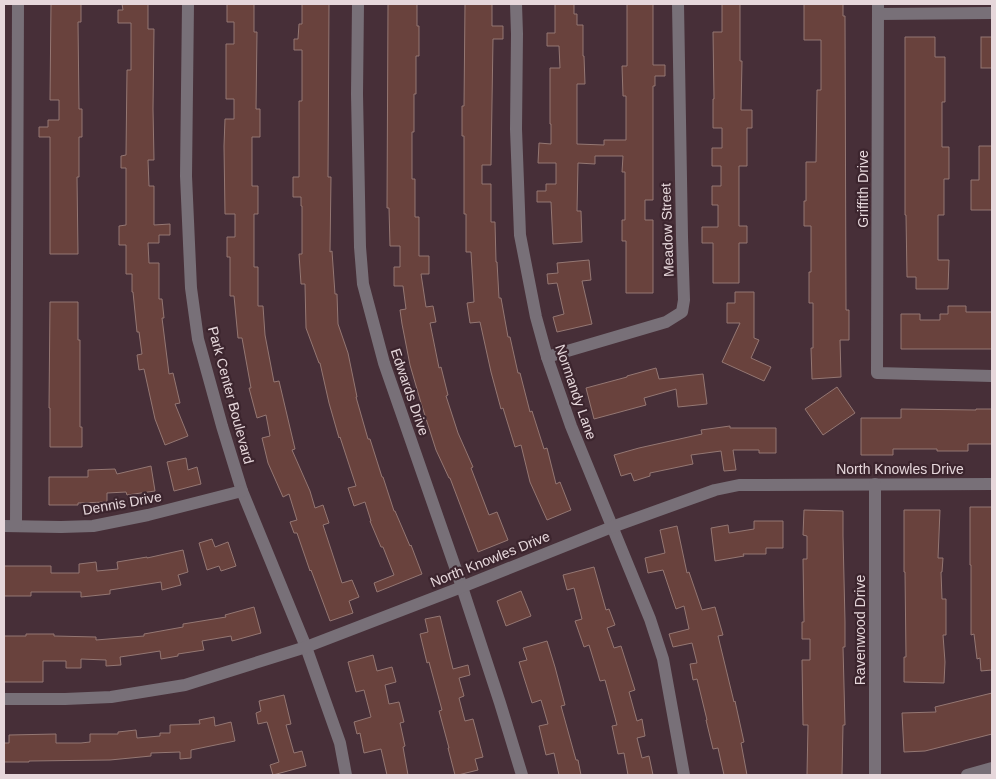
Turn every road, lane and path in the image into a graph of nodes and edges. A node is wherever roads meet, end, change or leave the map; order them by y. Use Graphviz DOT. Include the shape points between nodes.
graph roads {
  1 [pos="18,4"];
  2 [pos="188,4"];
  3 [pos="358,4"];
  4 [pos="516,4"];
  5 [pos="678,4"];
  6 [pos="878,9"];
  7 [pos="992,14"];
  8 [pos="547,357"];
  9 [pos="992,376"];
  10 [pos="875,484"];
  11 [pos="992,484"];
  12 [pos="242,491"];
  13 [pos="10,526"];
  14 [pos="612,526"];
  15 [pos="462,587"];
  16 [pos="306,647"];
  17 [pos="4,699"];
  18 [pos="992,768"];
  19 [pos="346,775"];
  20 [pos="522,775"];
  21 [pos="684,775"];
  22 [pos="875,775"];
  23 [pos="967,775"];
  1 -- 13 [label="street"];
  2 -- 12 [label="street, Park Center Boulevard" via="186,176 190,288 198,339"];
  3 -- 15 [label="street, Edwards Drive" via="357,94 363,284 384,363"];
  4 -- 8 [label="street, Normandy Lane" via="520,235"];
  5 -- 8 [label="street, Meadow Street" via="682,312 666,322"];
  6 -- 7 [label="street"];
  6 -- 9 [label="street, Griffith Drive" via="877,374"];
  8 -- 14 [label="street, Normandy Lane"];
  10 -- 11 [label="street, North Knowles Drive"];
  10 -- 14 [label="street, North Knowles Drive" via="739,485 715,490"];
  10 -- 22 [label="street, Ravenwood Drive"];
  12 -- 13 [label="street, Dennis Drive" via="93,526"];
  12 -- 16 [label="street, Park Center Boulevard"];
  14 -- 15 [label="street, North Knowles Drive"];
  14 -- 21 [label="street, Normandy Lane" via="650,618 663,659"];
  15 -- 16 [label="street, North Knowles Drive"];
  15 -- 20 [label="street, Edwards Drive"];
  16 -- 17 [label="street, North Knowles Drive" via="176,687 111,697"];
  16 -- 19 [label="street, Park Center Boulevard" via="340,743"];
  18 -- 23 [label="street"];
}
